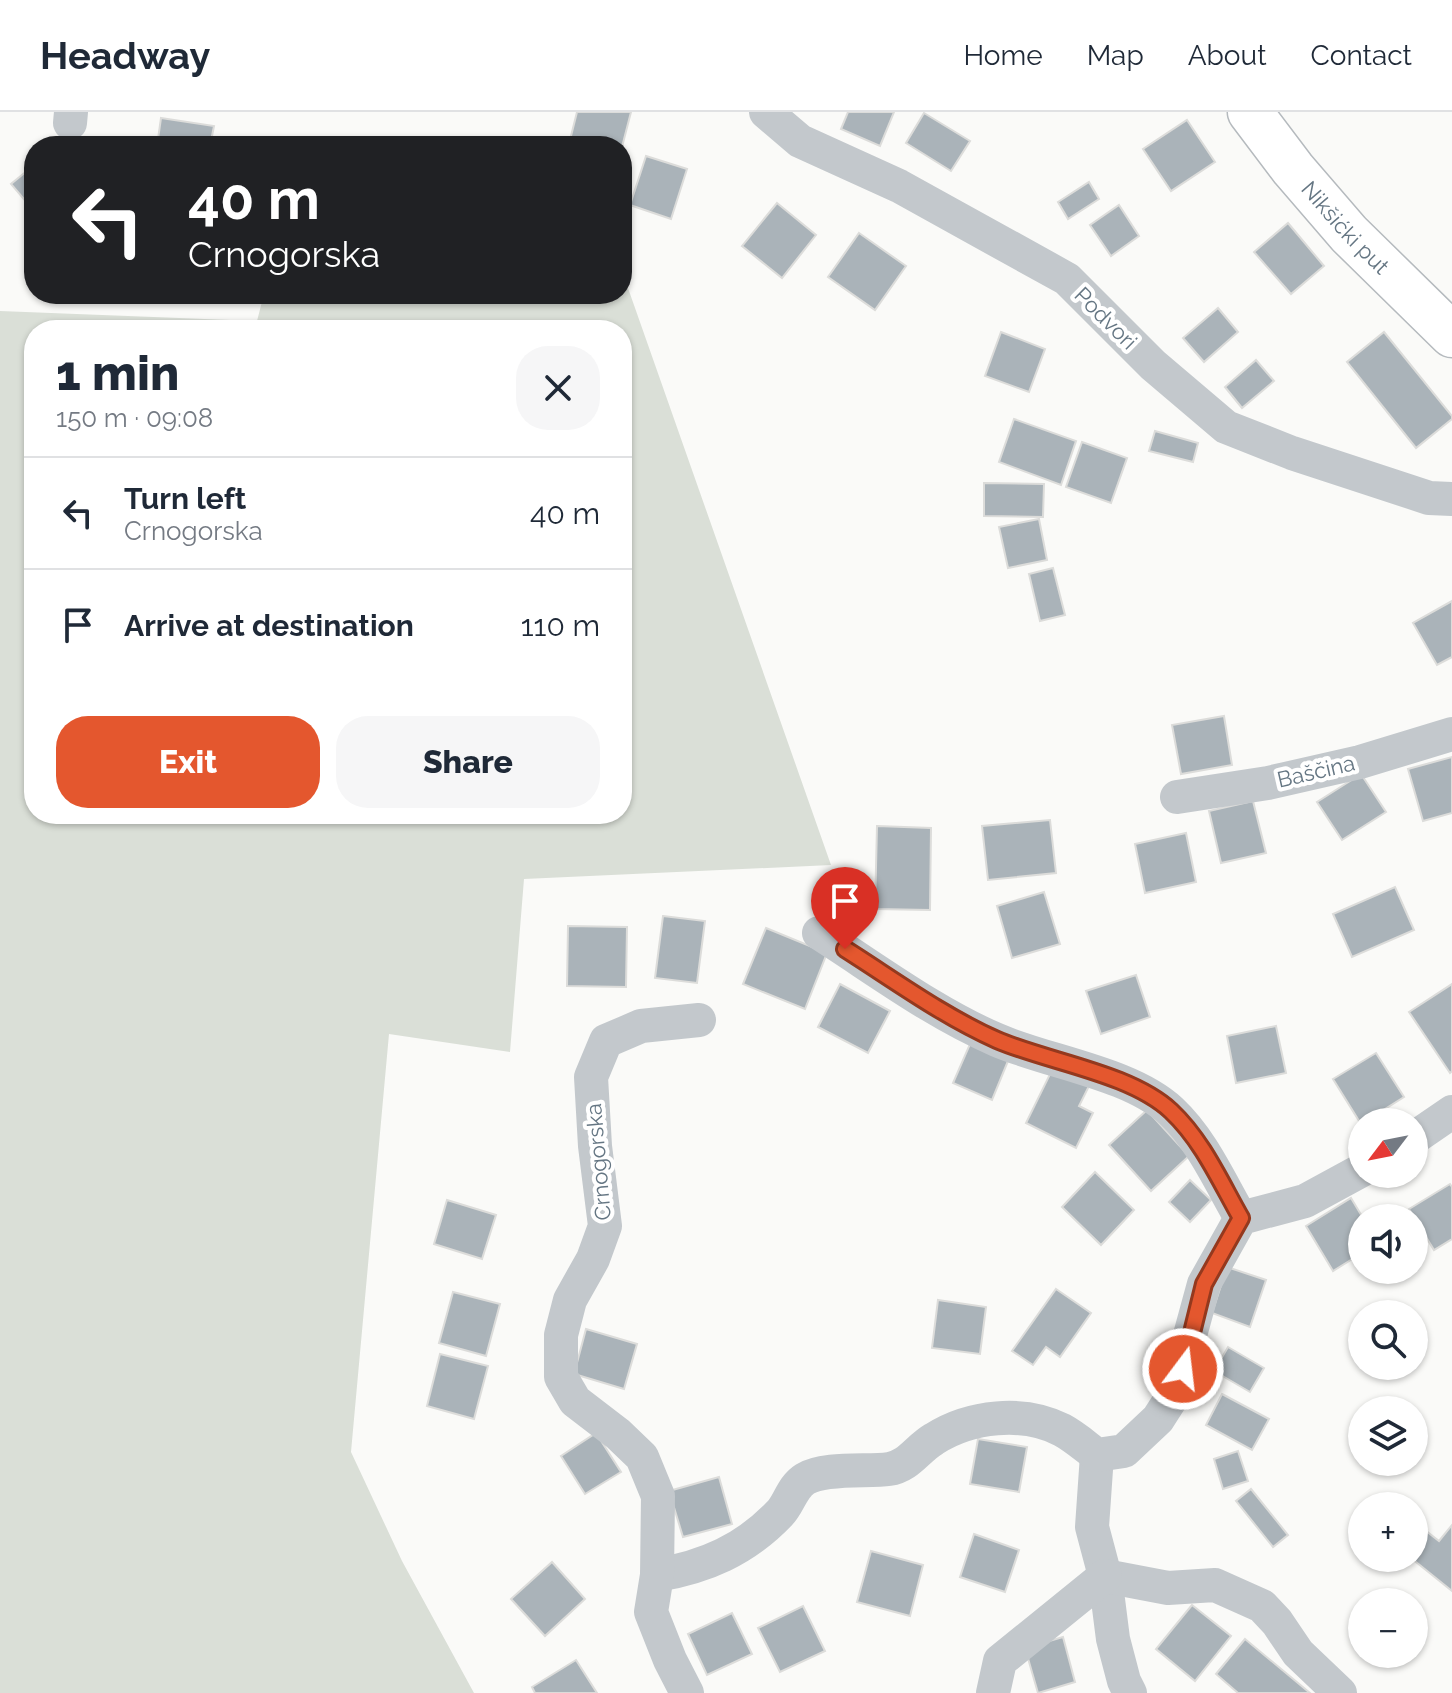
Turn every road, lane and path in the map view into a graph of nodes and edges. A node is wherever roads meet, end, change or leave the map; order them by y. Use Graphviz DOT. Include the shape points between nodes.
graph roads {
  1 [pos="766,112"];
  2 [pos="1250,112"];
  3 [pos="1452,335"];
  4 [pos="1452,499"];
  5 [pos="1452,734"];
  6 [pos="1177,797"];
  7 [pos="819,933"];
  8 [pos="699,1020"];
  9 [pos="1452,1112"];
  10 [pos="1428,1128"];
  11 [pos="1348,1178"];
  12 [pos="1241,1218"];
  13 [pos="1097,1455"];
  14 [pos="657,1575"];
  15 [pos="1105,1576"];
  16 [pos="687,1693"];
  17 [pos="993,1693"];
  18 [pos="1130,1693"];
  19 [pos="1340,1693"];
  1 -- 4 [label="street, Podvori" via="800,141 899,186 1067,279 1153,365 1226,427 1429,498"];
  2 -- 3 [label="main road, Nikšićki put" via="1349,234"];
  5 -- 6 [label="street, Baščina" via="1360,762"];
  7 -- 12 [label="street" via="997,1040 1136,1088 1169,1109 1192,1134"];
  8 -- 14 [label="street, Crnogorska" via="641,1026 606,1041 591,1077 605,1226 570,1300 561,1335 561,1377 575,1401 642,1457 658,1496"];
  9 -- 10 [label="street"];
  11 -- 12 [label="street" via="1305,1201"];
  12 -- 13 [label="street" via="1204,1284 1174,1394 1158,1419 1124,1451"];
  13 -- 14 [label="street" via="1061,1430 1019,1418 978,1420 935,1438 906,1464 805,1479 783,1511 751,1540 717,1560"];
  13 -- 15 [label="street" via="1092,1527"];
  14 -- 16 [label="street, Crnogorska" via="651,1612"];
  15 -- 17 [label="street" via="1000,1661"];
  15 -- 18 [label="street" via="1113,1639"];
  15 -- 19 [label="street" via="1168,1588 1215,1585 1262,1606 1298,1653"];
}
